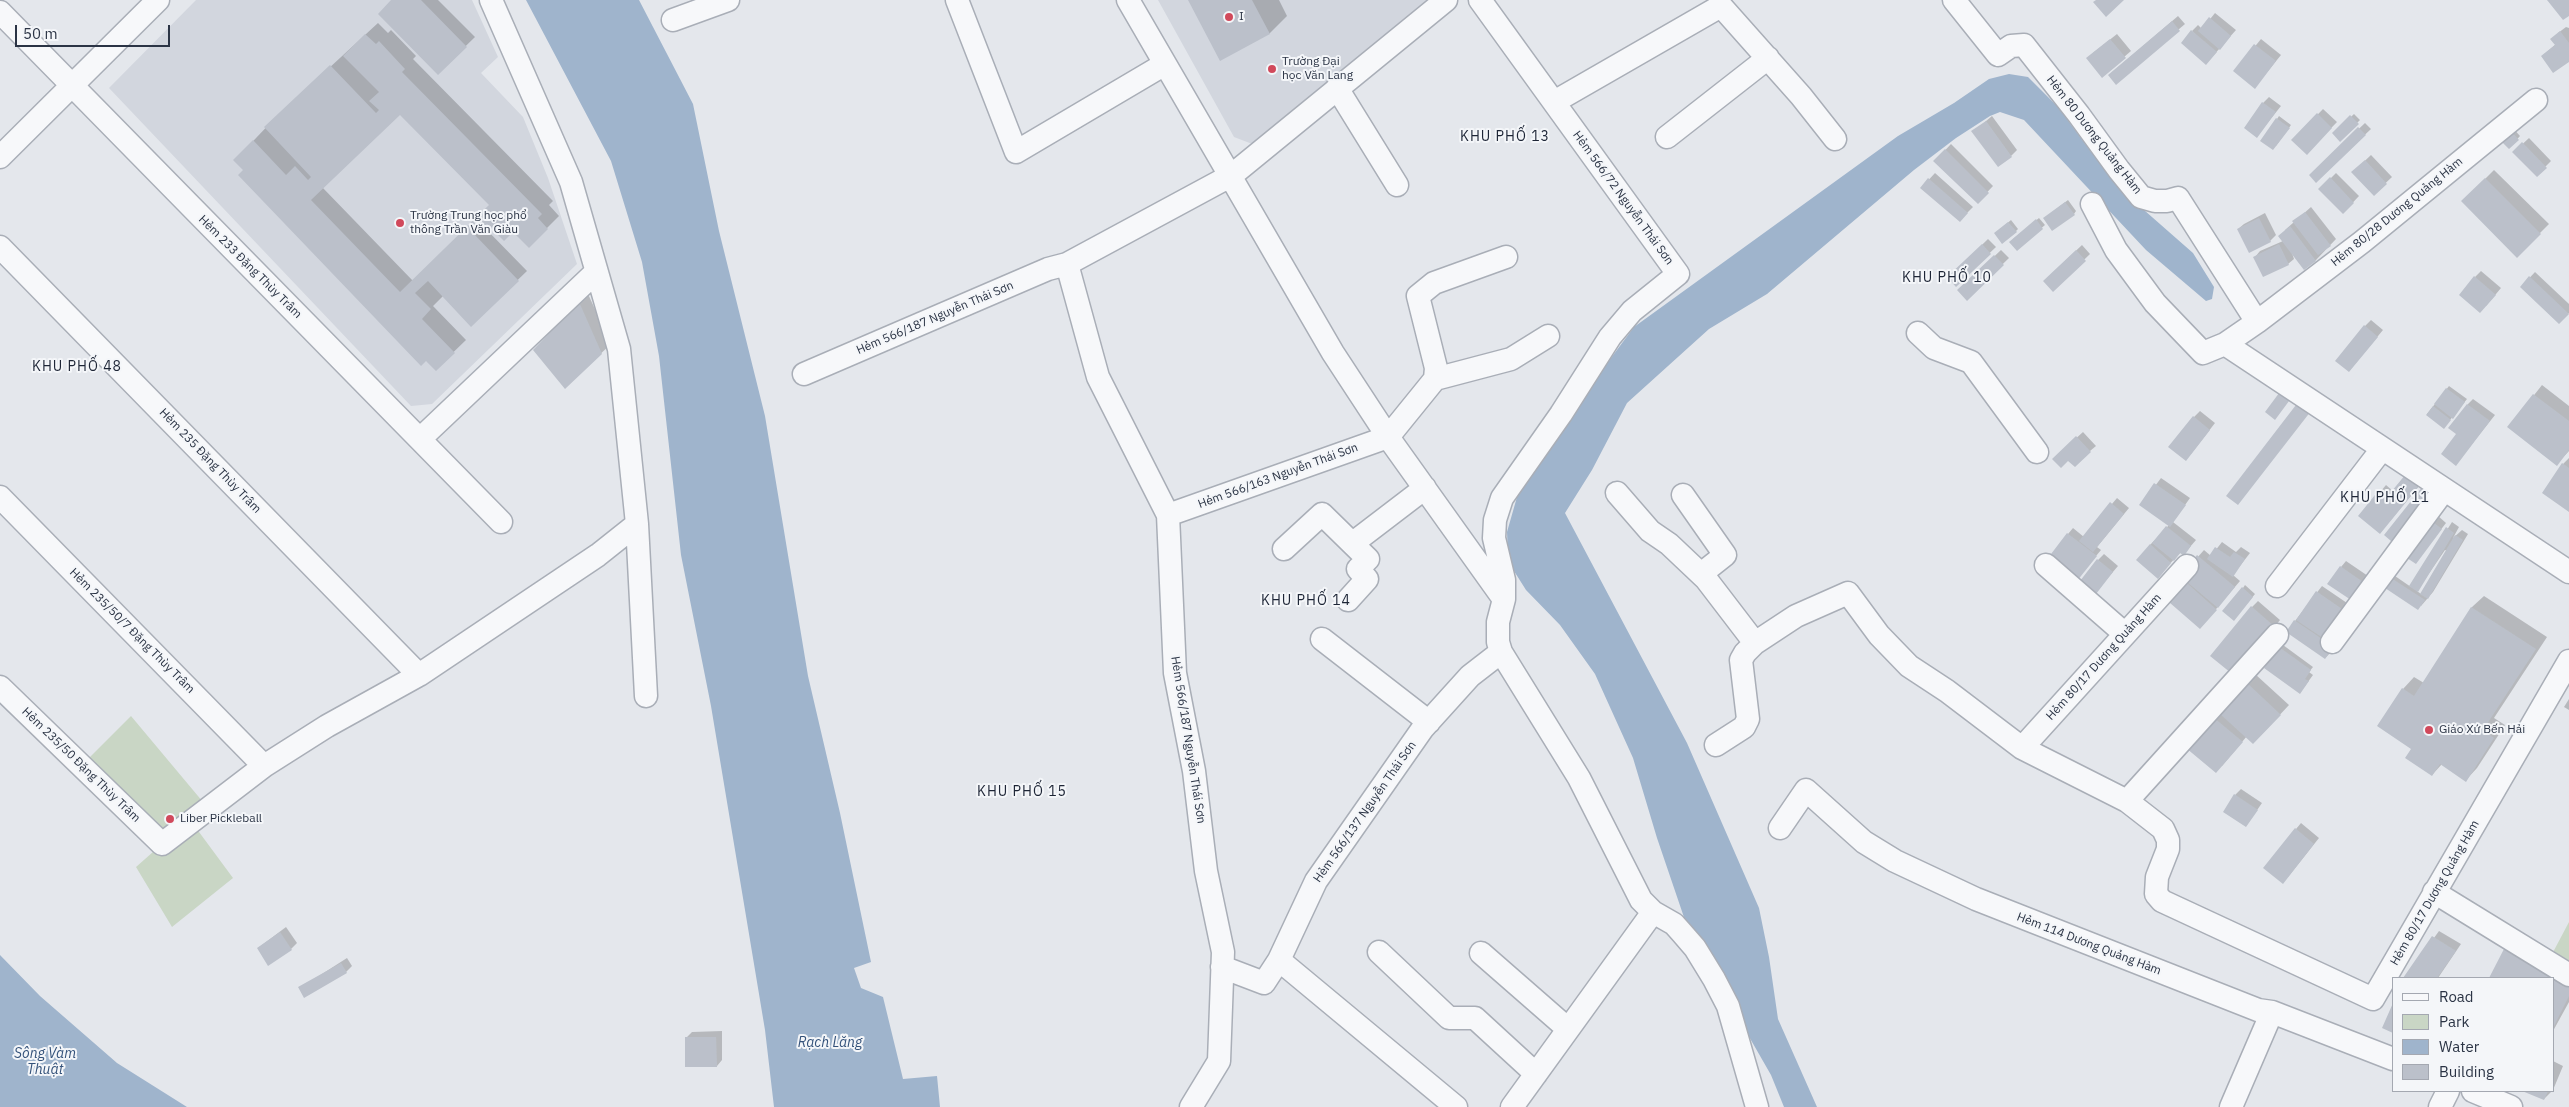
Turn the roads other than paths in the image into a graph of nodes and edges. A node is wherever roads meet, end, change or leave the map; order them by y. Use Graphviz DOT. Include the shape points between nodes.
graph roads {
  1 [pos="158,0"];
  2 [pos="491,0"];
  3 [pos="728,0"];
  4 [pos="957,0"];
  5 [pos="1128,0"];
  6 [pos="1446,0"];
  7 [pos="1480,0"];
  8 [pos="1954,0"];
  9 [pos="0,12"];
  10 [pos="673,20"];
  11 [pos="1768,58"];
  12 [pos="1165,64"];
  13 [pos="72,85"];
  14 [pos="1338,88"];
  15 [pos="2536,100"];
  16 [pos="1554,102"];
  17 [pos="1666,137"];
  18 [pos="1835,139"];
  19 [pos="0,157"];
  20 [pos="1232,175"];
  21 [pos="1397,184"];
  22 [pos="2092,204"];
  23 [pos="0,247"];
  24 [pos="1506,257"];
  25 [pos="1067,264"];
  26 [pos="596,272"];
  27 [pos="2257,322"];
  28 [pos="1918,333"];
  29 [pos="1548,336"];
  30 [pos="2225,344"];
  31 [pos="804,374"];
  32 [pos="1435,379"];
  33 [pos="1388,437"];
  34 [pos="420,439"];
  35 [pos="2382,450"];
  36 [pos="2037,452"];
  37 [pos="1425,488"];
  38 [pos="2444,490"];
  39 [pos="1617,493"];
  40 [pos="1683,495"];
  41 [pos="0,497"];
  42 [pos="1168,515"];
  43 [pos="501,522"];
  44 [pos="636,524"];
  45 [pos="1353,543"];
  46 [pos="1284,549"];
  47 [pos="2046,565"];
  48 [pos="2187,566"];
  49 [pos="2569,572"];
  50 [pos="1701,574"];
  51 [pos="2277,586"];
  52 [pos="1504,598"];
  53 [pos="1348,600"];
  54 [pos="2125,634"];
  55 [pos="2276,635"];
  56 [pos="1322,639"];
  57 [pos="1755,642"];
  58 [pos="2332,642"];
  59 [pos="1501,652"];
  60 [pos="2569,661"];
  61 [pos="420,674"];
  62 [pos="0,687"];
  63 [pos="646,696"];
  64 [pos="1429,722"];
  65 [pos="1716,745"];
  66 [pos="2022,748"];
  67 [pos="264,766"];
  68 [pos="2127,801"];
  69 [pos="1780,828"];
  70 [pos="2434,892"];
  71 [pos="1653,912"];
  72 [pos="1379,952"];
  73 [pos="1481,953"];
  74 [pos="1279,960"];
  75 [pos="1222,967"];
  76 [pos="2569,975"];
  77 [pos="2272,1012"];
  78 [pos="1568,1029"];
  79 [pos="2392,1059"];
  80 [pos="1536,1074"];
  81 [pos="2448,1092"];
  82 [pos="2475,1092"];
  83 [pos="1191,1107"];
  84 [pos="1456,1107"];
  85 [pos="1512,1107"];
  86 [pos="1757,1107"];
  87 [pos="2231,1107"];
  88 [pos="2440,1107"];
  89 [pos="2511,1107"];
  1 -- 13 [label="street"];
  2 -- 26 [label="street" via="571,182"];
  3 -- 10 [label="street"];
  4 -- 12 [label="street" via="1016,152"];
  5 -- 12 [label="street"];
  6 -- 14 [label="street, Hẻm 566/187 Nguyễn Thái Sơn"];
  7 -- 16 [label="street, Hẻm 566/72 Nguyễn Thái Sơn"];
  8 -- 27 [label="street, Hẻm 80 Dương Quảng Hàm" via="1998,55 2011,46 2024,45 2142,196 2155,201 2178,198"];
  9 -- 13 [label="street, Hẻm 233 Đặng Thùy Trâm"];
  11 -- 16 [label="street" via="1721,6"];
  11 -- 17 [label="street"];
  11 -- 18 [label="street"];
  12 -- 20 [label="street"];
  13 -- 19 [label="street"];
  13 -- 34 [label="street, Hẻm 233 Đặng Thùy Trâm"];
  14 -- 20 [label="street, Hẻm 566/187 Nguyễn Thái Sơn"];
  14 -- 21 [label="street"];
  15 -- 27 [label="street, Hẻm 80/28 Dương Quảng Hàm" via="2362,242"];
  16 -- 52 [label="street, Hẻm 566/72 Nguyễn Thái Sơn" via="1678,274 1632,311 1610,337 1562,414 1502,498 1494,520 1494,538 1504,580"];
  20 -- 25 [label="street, Hẻm 566/187 Nguyễn Thái Sơn"];
  20 -- 33 [label="street" via="1333,353"];
  22 -- 30 [label="street" via="2122,259 2199,350 2206,353"];
  23 -- 61 [label="street, Hẻm 235 Đặng Thùy Trâm"];
  24 -- 32 [label="street" via="1434,283 1418,296 1436,368"];
  25 -- 31 [label="street, Hẻm 566/187 Nguyễn Thái Sơn" via="1048,269"];
  25 -- 42 [label="street, Hẻm 566/187 Nguyễn Thái Sơn" via="1098,378"];
  26 -- 34 [label="street"];
  26 -- 44 [label="street" via="619,349"];
  27 -- 30 [label="street"];
  28 -- 36 [label="street" via="1934,348 1971,362"];
  29 -- 32 [label="street" via="1511,359"];
  30 -- 35 [label="street"];
  32 -- 33 [label="street"];
  33 -- 37 [label="street"];
  33 -- 42 [label="street, Hẻm 566/163 Nguyễn Thái Sơn"];
  34 -- 43 [label="street, Hẻm 233 Đặng Thùy Trâm"];
  35 -- 38 [label="street"];
  35 -- 51 [label="street"];
  37 -- 45 [label="street"];
  37 -- 52 [label="street"];
  38 -- 49 [label="street"];
  38 -- 58 [label="street"];
  39 -- 50 [label="street" via="1650,531"];
  40 -- 50 [label="street" via="1725,555"];
  41 -- 67 [label="street, Hẻm 235/50/7 Đặng Thùy Trâm"];
  42 -- 75 [label="street, Hẻm 566/187 Nguyễn Thái Sơn" via="1175,673 1194,771 1206,871 1223,952"];
  44 -- 61 [label="street" via="598,555"];
  44 -- 63 [label="street"];
  45 -- 46 [label="street" via="1322,514"];
  45 -- 53 [label="street" via="1368,559 1358,569 1367,579"];
  47 -- 54 [label="street"];
  48 -- 54 [label="street, Hẻm 80/17 Dương Quảng Hàm"];
  50 -- 57 [label="street"];
  52 -- 59 [label="street" via="1498,622"];
  54 -- 66 [label="street, Hẻm 80/17 Dương Quảng Hàm"];
  55 -- 68 [label="street"];
  56 -- 64 [label="street"];
  57 -- 65 [label="street, Hẻm 80/17 Dương Quảng Hàm" via="1741,660 1748,718 1744,727"];
  57 -- 66 [label="street, Hẻm 80/17 Dương Quảng Hàm" via="1796,616 1848,593 1879,635 1910,666"];
  59 -- 64 [label="street, Hẻm 566/137 Nguyễn Thái Sơn" via="1470,676"];
  59 -- 71 [label="street" via="1579,778 1641,900"];
  60 -- 70 [label="street, Hẻm 80/17 Dương Quảng Hàm"];
  61 -- 67 [label="street"];
  62 -- 67 [label="street, Hẻm 235/50 Đặng Thùy Trâm" via="162,844"];
  64 -- 74 [label="street, Hẻm 566/137 Nguyễn Thái Sơn" via="1316,881"];
  66 -- 68 [label="street, Hẻm 80/17 Dương Quảng Hàm"];
  68 -- 70 [label="street, Hẻm 80/17 Dương Quảng Hàm" via="2163,829 2168,840 2168,849 2157,877 2156,894 2162,901 2373,999"];
  69 -- 77 [label="street, Hẻm 114 Dương Quảng Hàm" via="1806,790 1864,842 1931,878 2123,957 2258,1010"];
  70 -- 76 [label="street"];
  71 -- 78 [label="street"];
  71 -- 86 [label="street" via="1682,932 1714,979 1728,1006"];
  72 -- 80 [label="street" via="1449,1018 1475,1018"];
  73 -- 78 [label="street"];
  74 -- 75 [label="street, Hẻm 566/137 Nguyễn Thái Sơn" via="1264,983"];
  74 -- 84 [label="street"];
  75 -- 83 [label="street, Hẻm 566/187 Nguyễn Thái Sơn" via="1219,1060"];
  77 -- 79 [label="street, Hẻm 114 Dương Quảng Hàm"];
  77 -- 87 [label="street"];
  78 -- 80 [label="street"];
  80 -- 85 [label="street"];
  81 -- 88 [label="street"];
  82 -- 89 [label="street"];
}
